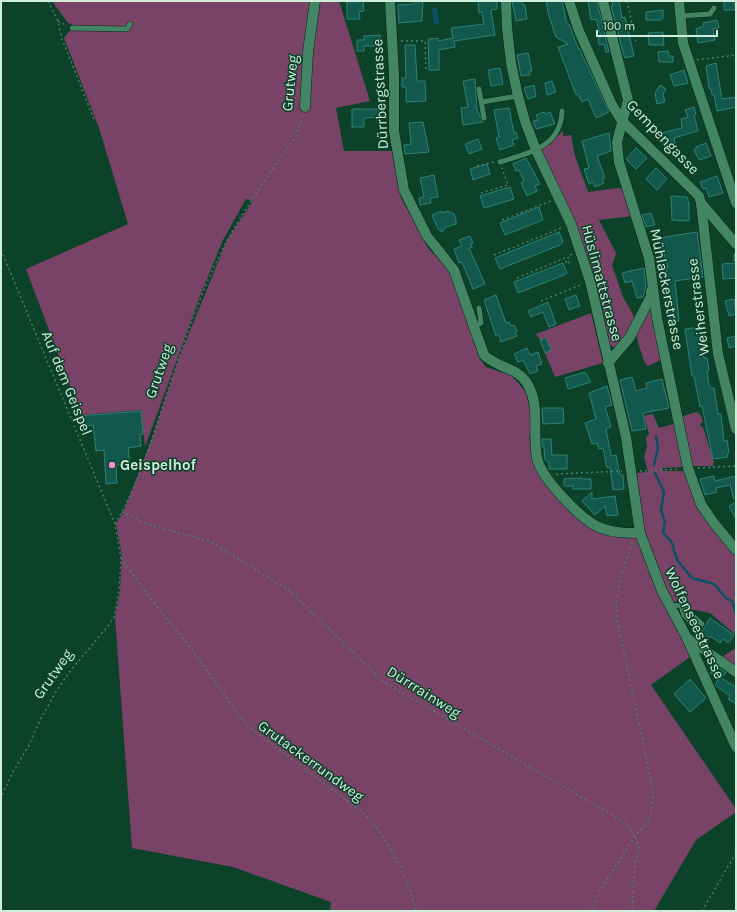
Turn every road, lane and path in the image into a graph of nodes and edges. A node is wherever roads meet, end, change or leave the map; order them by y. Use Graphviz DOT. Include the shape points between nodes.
graph roads {
  1 [pos="48,1"];
  2 [pos="315,1"];
  3 [pos="390,1"];
  4 [pos="506,1"];
  5 [pos="569,1"];
  6 [pos="603,1"];
  7 [pos="627,1"];
  8 [pos="678,1"];
  9 [pos="714,8"];
  10 [pos="680,16"];
  11 [pos="58,22"];
  12 [pos="130,24"];
  13 [pos="72,28"];
  14 [pos="636,41"];
  15 [pos="391,42"];
  16 [pos="736,55"];
  17 [pos="689,61"];
  18 [pos="426,72"];
  19 [pos="479,88"];
  20 [pos="518,96"];
  21 [pos="482,102"];
  22 [pos="305,107"];
  23 [pos="562,111"];
  24 [pos="484,118"];
  25 [pos="622,121"];
  26 [pos="95,122"];
  27 [pos="536,150"];
  28 [pos="500,162"];
  29 [pos="477,166"];
  30 [pos="481,194"];
  31 [pos="560,198"];
  32 [pos="702,203"];
  33 [pos="736,203"];
  34 [pos="502,220"];
  35 [pos="571,224"];
  36 [pos="736,244"];
  37 [pos="1,250"];
  38 [pos="494,255"];
  39 [pos="568,256"];
  40 [pos="736,256"];
  41 [pos="736,260"];
  42 [pos="517,278"];
  43 [pos="651,283"];
  44 [pos="581,285"];
  45 [pos="541,301"];
  46 [pos="479,308"];
  47 [pos="475,326"];
  48 [pos="608,364"];
  49 [pos="736,429"];
  50 [pos="631,471"];
  51 [pos="545,475"];
  52 [pos="122,512"];
  53 [pos="114,524"];
  54 [pos="638,533"];
  55 [pos="736,550"];
  56 [pos="121,558"];
  57 [pos="680,605"];
  58 [pos="670,606"];
  59 [pos="702,624"];
  60 [pos="698,630"];
  61 [pos="687,638"];
  62 [pos="736,672"];
  63 [pos="736,745"];
  64 [pos="1,797"];
  65 [pos="635,836"];
  66 [pos="736,853"];
  67 [pos="416,911"];
  68 [pos="592,911"];
  69 [pos="632,911"];
  70 [pos="702,911"];
  1 -- 11 [label="path"];
  2 -- 22 [label="street, Grutweg" via="308,52"];
  3 -- 15 [label="street, Dürrbergstrasse"];
  4 -- 20 [label="street, Hüslimattstrasse" via="507,28"];
  5 -- 25 [label="street, Gempengasse" via="579,31 612,105"];
  6 -- 25 [label="street, Mühlackerstrasse" via="627,91 628,100"];
  7 -- 14 [label="path"];
  8 -- 10 [label="street"];
  9 -- 10 [label="lane" via="710,14"];
  10 -- 17 [label="street" via="683,43"];
  11 -- 13 [label="path"];
  11 -- 26 [label="path" via="62,39"];
  12 -- 13 [label="lane" via="127,28 117,29"];
  15 -- 18 [label="path" via="425,40"];
  15 -- 47 [label="street, Dürrbergstrasse" via="394,132 404,190 427,236 454,270"];
  16 -- 17 [label="path"];
  17 -- 33 [label="street"];
  19 -- 21 [label="lane"];
  20 -- 21 [label="lane"];
  20 -- 27 [label="street, Hüslimattstrasse"];
  21 -- 24 [label="lane"];
  22 -- 52 [label="path, Grutweg" via="297,136 227,240 206,288 152,439"];
  23 -- 27 [label="lane" via="559,130"];
  25 -- 32 [label="street, Gempengasse" via="699,196"];
  25 -- 43 [label="street, Mühlackerstrasse" via="617,142 619,162 644,242"];
  27 -- 28 [label="lane"];
  27 -- 31 [label="street, Hüslimattstrasse"];
  28 -- 29 [label="path" via="499,160"];
  28 -- 30 [label="path" via="508,185"];
  31 -- 34 [label="path"];
  31 -- 35 [label="street, Hüslimattstrasse"];
  32 -- 36 [label="street, Gempengasse"];
  32 -- 49 [label="street, Weiherstrasse" via="718,354"];
  35 -- 38 [label="path"];
  35 -- 48 [label="street, Hüslimattstrasse" via="590,281"];
  37 -- 53 [label="path, Auf dem Geispel"];
  39 -- 42 [label="path" via="570,263 567,264 565,258"];
  40 -- 41 [label="lane"];
  43 -- 48 [label="street" via="651,296 630,337"];
  43 -- 55 [label="street, Mühlackerstrasse" via="693,486 713,522"];
  44 -- 45 [label="path"];
  46 -- 47 [label="lane" via="481,323"];
  47 -- 51 [label="street, Dürrbergstrasse" via="484,355 496,364 518,374 530,389 534,407 537,458"];
  48 -- 50 [label="street, Hüslimattstrasse" via="626,438"];
  50 -- 51 [label="path"];
  50 -- 54 [label="street, Hüslimattstrasse"];
  51 -- 54 [label="street, Dürrbergstrasse" via="551,486 588,521 600,528 616,532"];
  52 -- 53 [label="path, Grutweg"];
  52 -- 65 [label="path, Dürrrainweg" via="145,523 211,542 290,591 384,682 626,823"];
  53 -- 56 [label="path, Grutweg"];
  54 -- 58 [label="street, Wolfenseestrasse"];
  54 -- 65 [label="path" via="617,590 615,603 653,790 648,822"];
  56 -- 64 [label="path, Grutweg" via="114,617 57,690"];
  56 -- 67 [label="path, Grutackerrundweg" via="247,726 375,824 405,877"];
  57 -- 58 [label="lane"];
  57 -- 59 [label="lane"];
  57 -- 60 [label="lane" via="684,615"];
  58 -- 61 [label="street, Wolfenseestrasse"];
  61 -- 62 [label="street"];
  61 -- 63 [label="street, Wolfenseestrasse"];
  65 -- 68 [label="path" via="600,890"];
  65 -- 69 [label="path" via="639,848 634,862"];
  66 -- 70 [label="path"];
}
